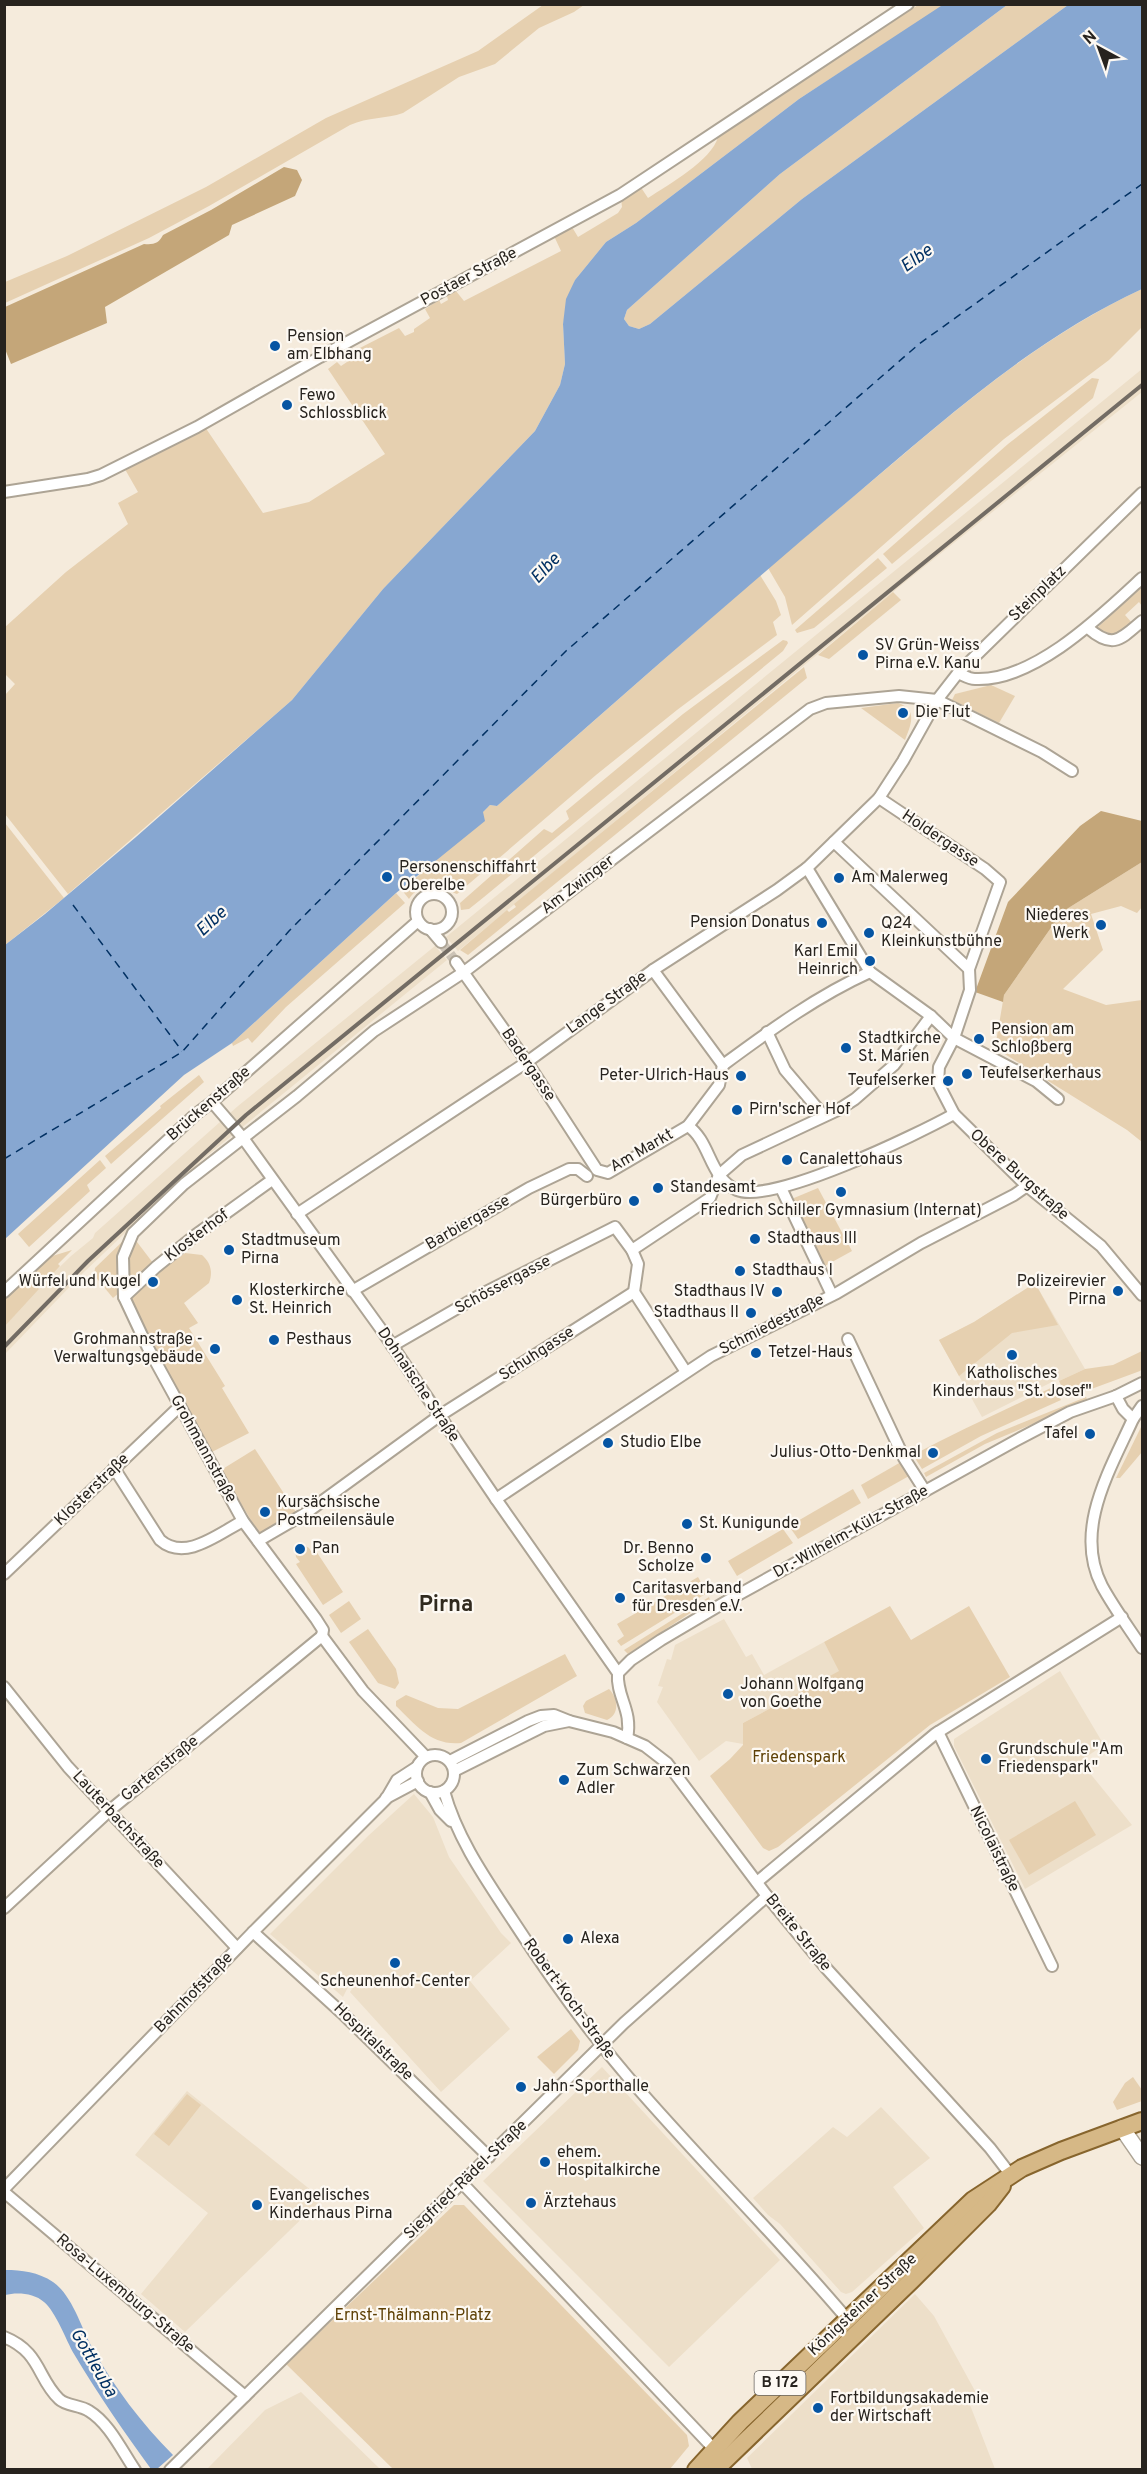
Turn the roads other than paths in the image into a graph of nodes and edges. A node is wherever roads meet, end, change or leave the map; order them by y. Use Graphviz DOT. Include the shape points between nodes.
graph roads {
  1 [pos="908,4"];
  2 [pos="4,492"];
  3 [pos="1143,492"];
  4 [pos="1143,578"];
  5 [pos="1143,621"];
  6 [pos="1088,628"];
  7 [pos="958,673"];
  8 [pos="937,700"];
  9 [pos="897,770"];
  10 [pos="1072,771"];
  11 [pos="879,798"];
  12 [pos="834,842"];
  13 [pos="807,868"];
  14 [pos="1000,882"];
  15 [pos="418,921"];
  16 [pos="430,929"];
  17 [pos="441,942"];
  18 [pos="456,962"];
  19 [pos="969,969"];
  20 [pos="653,970"];
  21 [pos="464,972"];
  22 [pos="870,972"];
  23 [pos="931,1016"];
  24 [pos="767,1032"];
  25 [pos="954,1038"];
  26 [pos="527,1062"];
  27 [pos="723,1065"];
  28 [pos="1058,1099"];
  29 [pos="212,1102"];
  30 [pos="954,1114"];
  31 [pos="824,1116"];
  32 [pos="687,1126"];
  33 [pos="243,1138"];
  34 [pos="597,1170"];
  35 [pos="587,1176"];
  36 [pos="719,1176"];
  37 [pos="272,1180"];
  38 [pos="1027,1186"];
  39 [pos="780,1188"];
  40 [pos="297,1214"];
  41 [pos="632,1250"];
  42 [pos="351,1291"];
  43 [pos="4,1292"];
  44 [pos="634,1292"];
  45 [pos="835,1294"];
  46 [pos="1143,1295"];
  47 [pos="124,1297"];
  48 [pos="848,1339"];
  49 [pos="392,1346"];
  50 [pos="686,1372"];
  51 [pos="1143,1383"];
  52 [pos="1116,1396"];
  53 [pos="180,1406"];
  54 [pos="1143,1406"];
  55 [pos="440,1416"];
  56 [pos="1133,1419"];
  57 [pos="114,1468"];
  58 [pos="925,1491"];
  59 [pos="496,1499"];
  60 [pos="243,1521"];
  61 [pos="258,1540"];
  62 [pos="4,1574"];
  63 [pos="1122,1617"];
  64 [pos="322,1636"];
  65 [pos="1143,1648"];
  66 [pos="618,1673"];
  67 [pos="4,1687"];
  68 [pos="938,1732"];
  69 [pos="627,1738"];
  70 [pos="426,1757"];
  71 [pos="452,1766"];
  72 [pos="417,1767"];
  73 [pos="418,1781"];
  74 [pos="444,1791"];
  75 [pos="430,1792"];
  76 [pos="386,1798"];
  77 [pos="109,1811"];
  78 [pos="453,1823"];
  79 [pos="757,1882"];
  80 [pos="767,1896"];
  81 [pos="4,1908"];
  82 [pos="253,1932"];
  83 [pos="237,1948"];
  84 [pos="1052,1966"];
  85 [pos="602,2045"];
  86 [pos="1143,2121"];
  87 [pos="1122,2128"];
  88 [pos="489,2157"];
  89 [pos="1143,2157"];
  90 [pos="1010,2175"];
  91 [pos="463,2184"];
  92 [pos="4,2191"];
  93 [pos="853,2326"];
  94 [pos="4,2337"];
  95 [pos="245,2396"];
  96 [pos="714,2449"];
  97 [pos="135,2469"];
  98 [pos="170,2469"];
  99 [pos="696,2469"];
  100 [pos="715,2469"];
  1 -- 2 [label="street, Postaer Straße" via="620,195 197,427 101,475"];
  3 -- 7 [label="street, Steinplatz"];
  4 -- 6 [label="street"];
  5 -- 6 [label="street" via="1120,640 1099,638"];
  6 -- 7 [label="street" via="1022,669 973,679"];
  7 -- 8 [label="street, Steinplatz"];
  8 -- 9 [label="street, Steinplatz"];
  8 -- 10 [label="street"];
  8 -- 21 [label="street, Am Zwinger" via="898,696 826,703 810,709"];
  9 -- 11 [label="street, Lange Straße"];
  11 -- 12 [label="street, Lange Straße"];
  11 -- 14 [label="street, Holdergasse"];
  12 -- 13 [label="street, Lange Straße"];
  12 -- 19 [label="street"];
  13 -- 20 [label="street, Lange Straße"];
  13 -- 22 [label="street"];
  14 -- 19 [label="street, Obere Burgstraße"];
  15 -- 16 [label="street"];
  15 -- 16 [label="street, Brückenstraße" via="417,906 423,897 444,897 450,905 450,919 442,927"];
  15 -- 29 [label="street, Brückenstraße"];
  16 -- 17 [label="street"];
  18 -- 21 [label="street, Badergasse"];
  19 -- 25 [label="street, Obere Burgstraße" via="970,990"];
  20 -- 26 [label="street, Lange Straße"];
  20 -- 27 [label="street"];
  21 -- 26 [label="street, Badergasse"];
  21 -- 33 [label="street, Am Zwinger" via="374,1030"];
  22 -- 23 [label="street"];
  22 -- 24 [label="street"];
  23 -- 25 [label="street"];
  23 -- 31 [label="street" via="894,1065 855,1099"];
  24 -- 27 [label="street"];
  24 -- 31 [label="street" via="785,1070"];
  25 -- 28 [label="street" via="1036,1081"];
  25 -- 30 [label="street, Obere Burgstraße" via="939,1067 938,1083"];
  26 -- 34 [label="street, Badergasse"];
  26 -- 40 [label="street, Lange Straße"];
  27 -- 32 [label="street, Am Markt" via="718,1085"];
  29 -- 33 [label="street, Dohnaische Straße"];
  29 -- 43 [label="street, Brückenstraße"];
  30 -- 38 [label="street, Obere Burgstraße"];
  30 -- 39 [label="street" via="865,1156"];
  31 -- 36 [label="street" via="742,1155"];
  32 -- 34 [label="street, Am Markt" via="608,1173"];
  32 -- 36 [label="street, Am Markt" via="698,1136"];
  33 -- 37 [label="street, Dohnaische Straße"];
  33 -- 47 [label="street, Grohmannstraße" via="184,1184 133,1233 123,1257"];
  35 -- 42 [label="street, Barbiergasse" via="578,1169 569,1169 550,1178"];
  36 -- 39 [label="street" via="746,1192"];
  36 -- 41 [label="street" via="710,1198"];
  37 -- 40 [label="street, Dohnaische Straße"];
  37 -- 47 [label="street, Klosterhof" via="197,1234"];
  38 -- 45 [label="street, Schmiedestraße"];
  38 -- 46 [label="street, Obere Burgstraße" via="1101,1246"];
  39 -- 45 [label="street"];
  40 -- 42 [label="street, Dohnaische Straße"];
  41 -- 44 [label="street" via="638,1264"];
  41 -- 49 [label="street, Schössergasse" via="615,1227 482,1294"];
  42 -- 49 [label="street, Dohnaische Straße"];
  44 -- 50 [label="street"];
  44 -- 55 [label="street, Schuhgasse"];
  45 -- 50 [label="street, Schmiedestraße" via="732,1344"];
  47 -- 53 [label="street, Grohmannstraße"];
  48 -- 58 [label="street" via="904,1458"];
  49 -- 55 [label="street, Dohnaische Straße"];
  50 -- 59 [label="street, Schmiedestraße"];
  51 -- 52 [label="street, Dr.-Wilhelm-Külz-Straße"];
  52 -- 56 [label="street"];
  52 -- 58 [label="street, Dr.-Wilhelm-Külz-Straße" via="1070,1412"];
  53 -- 57 [label="street, Klosterstraße"];
  53 -- 60 [label="street, Grohmannstraße"];
  54 -- 56 [label="street"];
  55 -- 59 [label="street, Dohnaische Straße"];
  55 -- 61 [label="street, Schuhgasse" via="306,1513"];
  56 -- 63 [label="street" via="1102,1486 1092,1528 1093,1555 1101,1584"];
  57 -- 60 [label="street" via="168,1547 176,1550 196,1546"];
  57 -- 62 [label="street, Klosterstraße"];
  58 -- 66 [label="street, Dr.-Wilhelm-Külz-Straße" via="661,1640"];
  59 -- 66 [label="street, Dohnaische Straße"];
  60 -- 61 [label="street, Grohmannstraße"];
  61 -- 64 [label="street, Grohmannstraße" via="316,1619"];
  63 -- 65 [label="street"];
  63 -- 68 [label="street"];
  64 -- 70 [label="street, Grohmannstraße" via="363,1691"];
  64 -- 77 [label="street, Gartenstraße"];
  66 -- 69 [label="street" via="630,1724"];
  67 -- 77 [label="street, Lauterbachstraße"];
  68 -- 79 [label="street"];
  68 -- 84 [label="street, Nicolaistraße"];
  69 -- 71 [label="street, Breite Straße" via="569,1721 544,1726"];
  69 -- 79 [label="street, Breite Straße" via="667,1764"];
  70 -- 71 [label="street" via="439,1755"];
  70 -- 72 [label="street"];
  71 -- 74 [label="street" via="452,1783"];
  72 -- 73 [label="street"];
  72 -- 76 [label="street, Bahnhofstraße" via="397,1780"];
  73 -- 75 [label="street"];
  73 -- 76 [label="street, Bahnhofstraße"];
  74 -- 75 [label="street"];
  74 -- 78 [label="street, Robert-Koch-Straße"];
  75 -- 78 [label="street, Robert-Koch-Straße"];
  76 -- 82 [label="street, Bahnhofstraße"];
  77 -- 81 [label="street, Gartenstraße"];
  77 -- 83 [label="street, Lauterbachstraße"];
  78 -- 85 [label="street, Robert-Koch-Straße" via="526,1941"];
  79 -- 80 [label="street, Breite Straße"];
  80 -- 85 [label="street, Siegfried-Rädel-Straße"];
  80 -- 90 [label="street, Breite Straße"];
  82 -- 83 [label="street, Bahnhofstraße"];
  82 -- 88 [label="street, Hospitalstraße" via="363,2032"];
  83 -- 92 [label="street, Bahnhofstraße"];
  85 -- 88 [label="street, Siegfried-Rädel-Straße"];
  85 -- 93 [label="street, Robert-Koch-Straße"];
  86 -- 87 [label="main road, B 172"];
  87 -- 89 [label="main road"];
  87 -- 90 [label="main road, Königsteiner Straße / B 172"];
  88 -- 91 [label="street, Siegfried-Rädel-Straße"];
  90 -- 93 [label="main road, Königsteiner Straße / B 172" via="976,2217"];
  91 -- 95 [label="street, Siegfried-Rädel-Straße"];
  91 -- 96 [label="street"];
  92 -- 95 [label="street, Rosa-Luxemburg-Straße"];
  93 -- 96 [label="main road, Königsteiner Straße / B 172"];
  93 -- 100 [label="main road, Königsteiner Straße / B 172"];
  94 -- 97 [label="street" via="26,2351 61,2402 88,2410 101,2421"];
  95 -- 98 [label="street, Siegfried-Rädel-Straße"];
  96 -- 99 [label="main road, Königsteiner Straße / B 172"];
}
